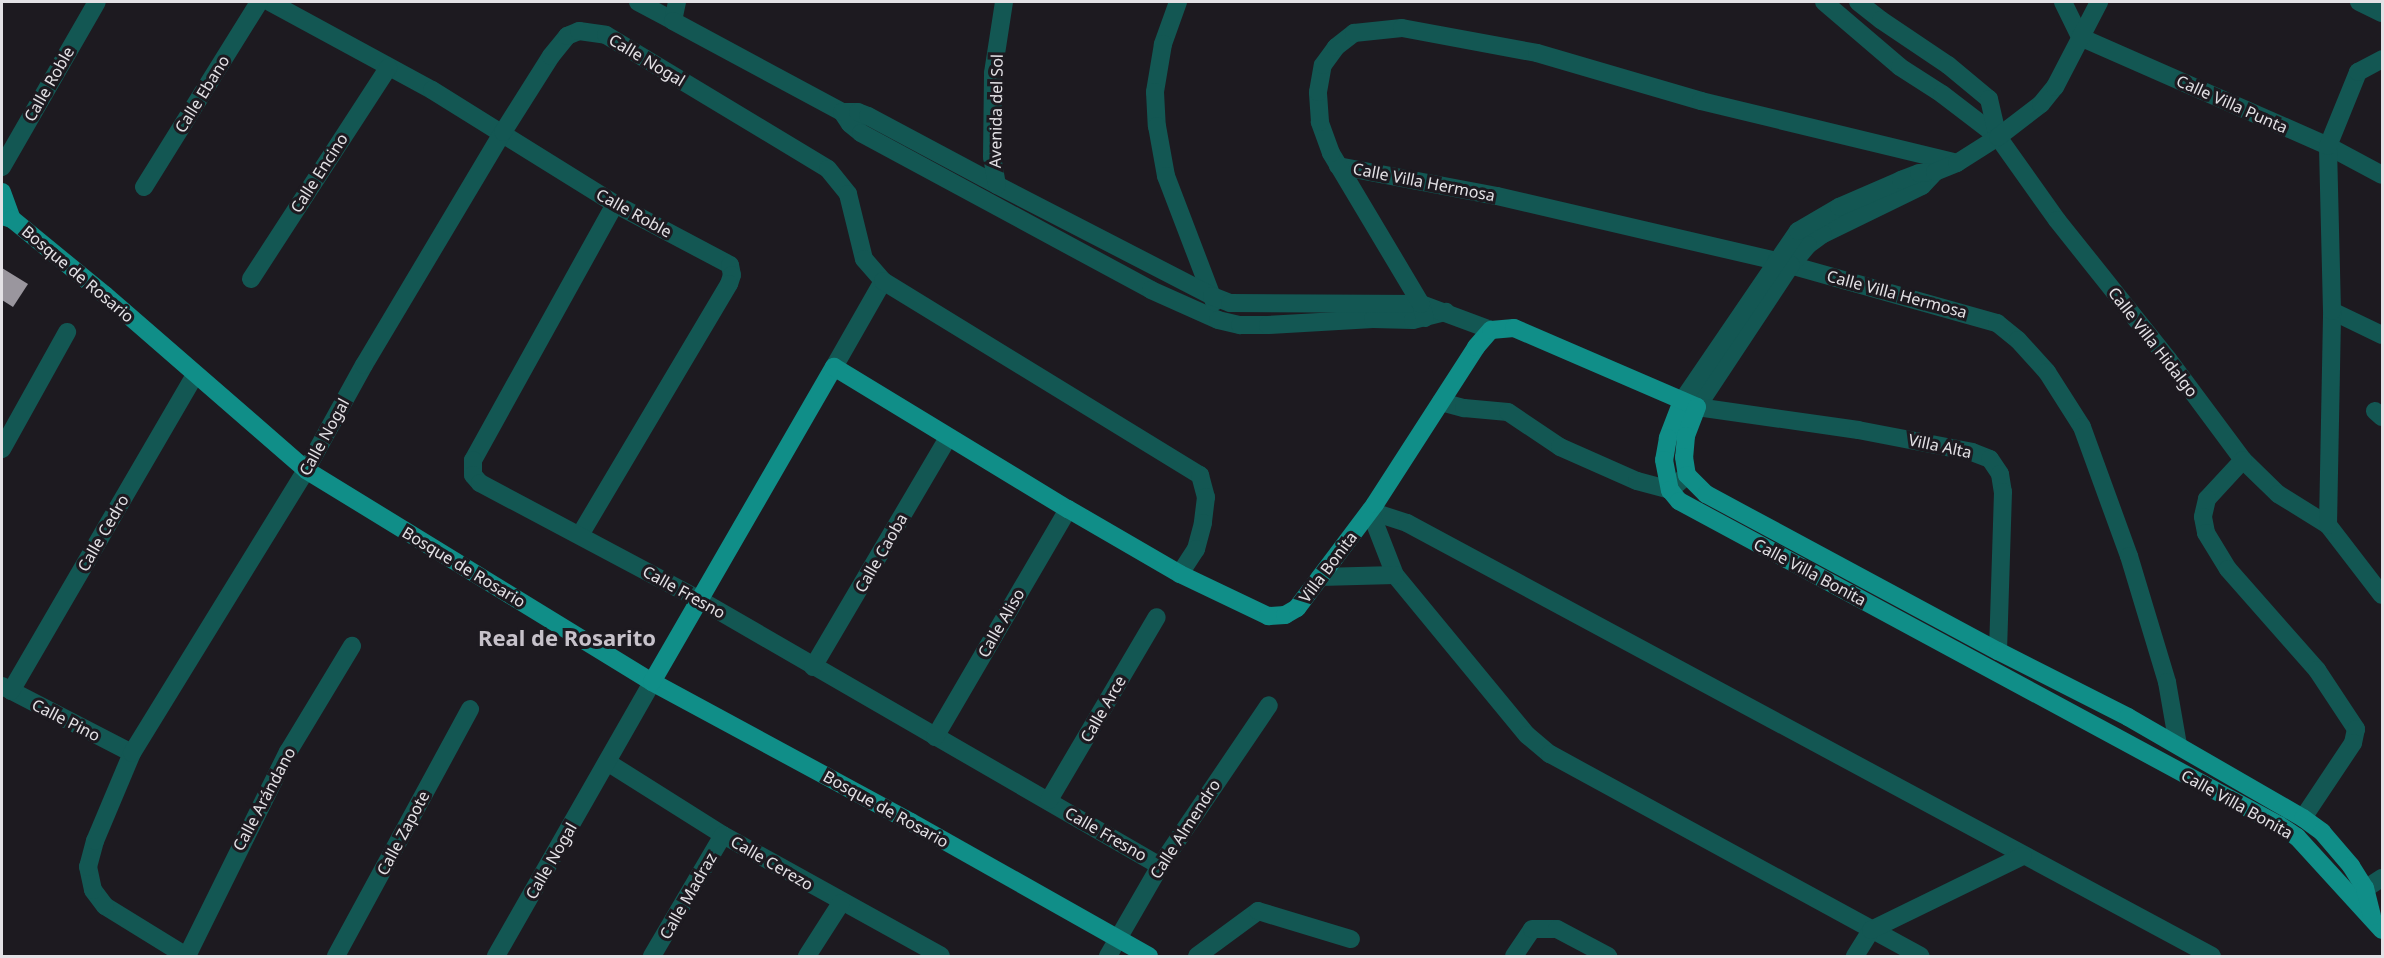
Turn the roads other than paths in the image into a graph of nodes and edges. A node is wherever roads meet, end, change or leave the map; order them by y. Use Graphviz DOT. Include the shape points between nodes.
graph roads {
  1 [pos="97,2"];
  2 [pos="259,2"];
  3 [pos="270,2"];
  4 [pos="638,2"];
  5 [pos="676,2"];
  6 [pos="1004,2"];
  7 [pos="1178,2"];
  8 [pos="1824,2"];
  9 [pos="1858,2"];
  10 [pos="2063,2"];
  11 [pos="2075,2"];
  12 [pos="2099,2"];
  13 [pos="2359,2"];
  14 [pos="2382,13"];
  15 [pos="673,21"];
  16 [pos="2080,37"];
  17 [pos="2382,59"];
  18 [pos="388,68"];
  19 [pos="842,112"];
  20 [pos="503,132"];
  21 [pos="1998,137"];
  22 [pos="2328,146"];
  23 [pos="1957,163"];
  24 [pos="1338,166"];
  25 [pos="2,167"];
  26 [pos="2382,175"];
  27 [pos="997,185"];
  28 [pos="144,187"];
  29 [pos="2,192"];
  30 [pos="615,204"];
  31 [pos="7,217"];
  32 [pos="1783,263"];
  33 [pos="251,279"];
  34 [pos="883,281"];
  35 [pos="1212,296"];
  36 [pos="2332,310"];
  37 [pos="1423,311"];
  38 [pos="1218,320"];
  39 [pos="1491,330"];
  40 [pos="67,332"];
  41 [pos="2382,335"];
  42 [pos="834,367"];
  43 [pos="195,375"];
  44 [pos="1441,402"];
  45 [pos="1689,404"];
  46 [pos="948,438"];
  47 [pos="2,449"];
  48 [pos="2243,460"];
  49 [pos="306,470"];
  50 [pos="1687,475"];
  51 [pos="1670,490"];
  52 [pos="1068,509"];
  53 [pos="1370,511"];
  54 [pos="2328,525"];
  55 [pos="580,535"];
  56 [pos="1180,574"];
  57 [pos="1395,575"];
  58 [pos="1320,577"];
  59 [pos="2382,595"];
  60 [pos="700,600"];
  61 [pos="1157,617"];
  62 [pos="352,646"];
  63 [pos="1998,651"];
  64 [pos="813,667"];
  65 [pos="652,682"];
  66 [pos="6,688"];
  67 [pos="1269,705"];
  68 [pos="470,709"];
  69 [pos="935,737"];
  70 [pos="2178,745"];
  71 [pos="132,753"];
  72 [pos="608,762"];
  73 [pos="1049,800"];
  74 [pos="2303,818"];
  75 [pos="723,835"];
  76 [pos="2023,856"];
  77 [pos="1160,866"];
  78 [pos="2382,878"];
  79 [pos="2358,893"];
  80 [pos="841,903"];
  81 [pos="2377,923"];
  82 [pos="1871,930"];
  83 [pos="1118,939"];
  84 [pos="1351,939"];
  85 [pos="186,957"];
  86 [pos="336,957"];
  87 [pos="496,957"];
  88 [pos="652,957"];
  89 [pos="807,957"];
  90 [pos="941,957"];
  91 [pos="1108,957"];
  92 [pos="1149,957"];
  93 [pos="1197,957"];
  94 [pos="1514,957"];
  95 [pos="1608,957"];
  96 [pos="1855,957"];
  97 [pos="1920,957"];
  98 [pos="2211,957"];
  1 -- 25 [label="street, Calle Roble"];
  2 -- 28 [label="street, Calle Ebano"];
  3 -- 18 [label="street, Calle Roble"];
  4 -- 15 [label="street"];
  5 -- 15 [label="street"];
  6 -- 27 [label="street, Avenida del Sol" via="993,73"];
  7 -- 35 [label="street" via="1163,44 1155,92 1157,126 1166,176"];
  8 -- 21 [label="street, Calle Villa Hidalgo" via="1900,68"];
  9 -- 21 [label="street, Calle Villa Hidalgo" via="1989,99"];
  10 -- 16 [label="street"];
  11 -- 16 [label="street"];
  12 -- 16 [label="street"];
  13 -- 14 [label="street"];
  15 -- 19 [label="street"];
  16 -- 21 [label="street" via="2055,87 2041,104"];
  16 -- 22 [label="street, Calle Villa Punta"];
  17 -- 22 [label="street" via="2358,72"];
  18 -- 20 [label="street, Calle Roble"];
  18 -- 33 [label="street, Calle Encino"];
  19 -- 27 [label="street" via="868,116"];
  19 -- 38 [label="street" via="861,133 979,199 1151,290"];
  20 -- 30 [label="street, Calle Roble"];
  20 -- 34 [label="street, Calle Nogal" via="567,36 579,31 606,35 828,169 848,194 864,259"];
  20 -- 49 [label="street, Calle Nogal"];
  21 -- 23 [label="street"];
  21 -- 48 [label="street, Calle Villa Hidalgo" via="2057,220"];
  22 -- 26 [label="street, Calle Villa Punta"];
  22 -- 36 [label="street"];
  23 -- 24 [label="street" via="1701,100 1537,53 1402,28 1354,33 1336,46 1323,65 1318,92 1320,122"];
  23 -- 32 [label="street" via="1935,172 1922,186 1823,234"];
  24 -- 32 [label="street, Calle Villa Hermosa" via="1497,196"];
  24 -- 37 [label="street"];
  27 -- 35 [label="street"];
  29 -- 31 [label="main road"];
  30 -- 55 [label="street, Calle Fresno" via="473,460 473,475 480,483"];
  30 -- 55 [label="street, Calle Roble" via="730,265 732,275"];
  31 -- 43 [label="main road, Bosque de Rosario"];
  32 -- 45 [label="street"];
  32 -- 70 [label="street, Calle Villa Hermosa" via="1997,323 2047,372 2082,427 2129,556 2167,682"];
  34 -- 42 [label="street, Calle Nogal"];
  34 -- 56 [label="street" via="1200,475 1206,497 1203,523 1196,549"];
  35 -- 37 [label="street" via="1235,303"];
  35 -- 38 [label="street"];
  36 -- 41 [label="street"];
  36 -- 54 [label="street"];
  37 -- 38 [label="street" via="1268,326"];
  37 -- 39 [label="street" via="1446,312"];
  39 -- 44 [label="main road, Villa Bonita"];
  39 -- 45 [label="main road" via="1514,328"];
  40 -- 47 [label="street"];
  42 -- 46 [label="main road, Villa Bonita"];
  42 -- 60 [label="main road, Calle Nogal"];
  43 -- 49 [label="main road, Bosque de Rosario"];
  43 -- 66 [label="street, Calle Cedro"];
  44 -- 51 [label="street" via="1508,412 1560,447 1637,481"];
  44 -- 53 [label="main road, Villa Bonita"];
  45 -- 50 [label="main road" via="1684,458"];
  45 -- 51 [label="main road" via="1668,438 1664,460"];
  45 -- 63 [label="street, Villa Alta" via="1858,430 1990,459 2000,474 2003,492"];
  46 -- 52 [label="main road, Villa Bonita"];
  46 -- 64 [label="street, Calle Caoba"];
  48 -- 54 [label="street, Calle Villa Hidalgo" via="2278,494"];
  48 -- 74 [label="street" via="2207,500 2202,517 2206,533 2228,569 2317,670 2355,729 2353,743"];
  49 -- 65 [label="main road, Bosque de Rosario"];
  49 -- 71 [label="street, Calle Nogal"];
  50 -- 51 [label="street"];
  50 -- 63 [label="main road, Calle Villa Bonita" via="1706,494"];
  51 -- 79 [label="main road, Calle Villa Bonita" via="1679,501 2279,825"];
  52 -- 56 [label="main road, Villa Bonita"];
  52 -- 69 [label="street, Calle Aliso"];
  53 -- 57 [label="street"];
  53 -- 58 [label="main road, Villa Bonita"];
  53 -- 76 [label="street" via="1407,523"];
  54 -- 59 [label="street, Calle Villa Hidalgo"];
  55 -- 60 [label="street, Calle Fresno"];
  56 -- 58 [label="main road, Villa Bonita" via="1268,616 1285,615 1297,608"];
  57 -- 58 [label="street"];
  57 -- 82 [label="street" via="1527,735 1550,754"];
  60 -- 64 [label="street, Calle Fresno"];
  60 -- 65 [label="main road, Calle Nogal"];
  61 -- 73 [label="street, Calle Arce"];
  62 -- 85 [label="street, Calle Arándano" via="288,752"];
  63 -- 70 [label="main road, Calle Villa Bonita"];
  64 -- 69 [label="street, Calle Fresno"];
  65 -- 72 [label="street, Calle Nogal"];
  65 -- 83 [label="main road, Bosque de Rosario"];
  66 -- 71 [label="street, Calle Pino"];
  67 -- 77 [label="street, Calle Almendro"];
  68 -- 86 [label="street, Calle Zapote"];
  69 -- 73 [label="street, Calle Fresno"];
  70 -- 74 [label="main road, Calle Villa Bonita"];
  71 -- 85 [label="street, Calle Nogal" via="95,841 88,867 93,890 105,906"];
  72 -- 75 [label="street, Calle Cerezo"];
  72 -- 87 [label="street, Calle Nogal"];
  73 -- 77 [label="street, Calle Fresno"];
  74 -- 79 [label="main road, Calle Villa Bonita" via="2338,848"];
  75 -- 80 [label="street, Calle Cerezo"];
  75 -- 88 [label="street, Calle Madraz"];
  76 -- 82 [label="street"];
  76 -- 98 [label="street"];
  77 -- 83 [label="street, Calle Almendro"];
  78 -- 79 [label="street"];
  79 -- 81 [label="main road, Calle Villa Bonita"];
  80 -- 89 [label="street"];
  80 -- 90 [label="street, Calle Cerezo"];
  82 -- 96 [label="street"];
  82 -- 97 [label="street"];
  83 -- 91 [label="street, Calle Almendro"];
  83 -- 92 [label="main road, Bosque de Rosario"];
  84 -- 93 [label="street" via="1258,911"];
  94 -- 95 [label="street" via="1532,929 1557,929"];
}
